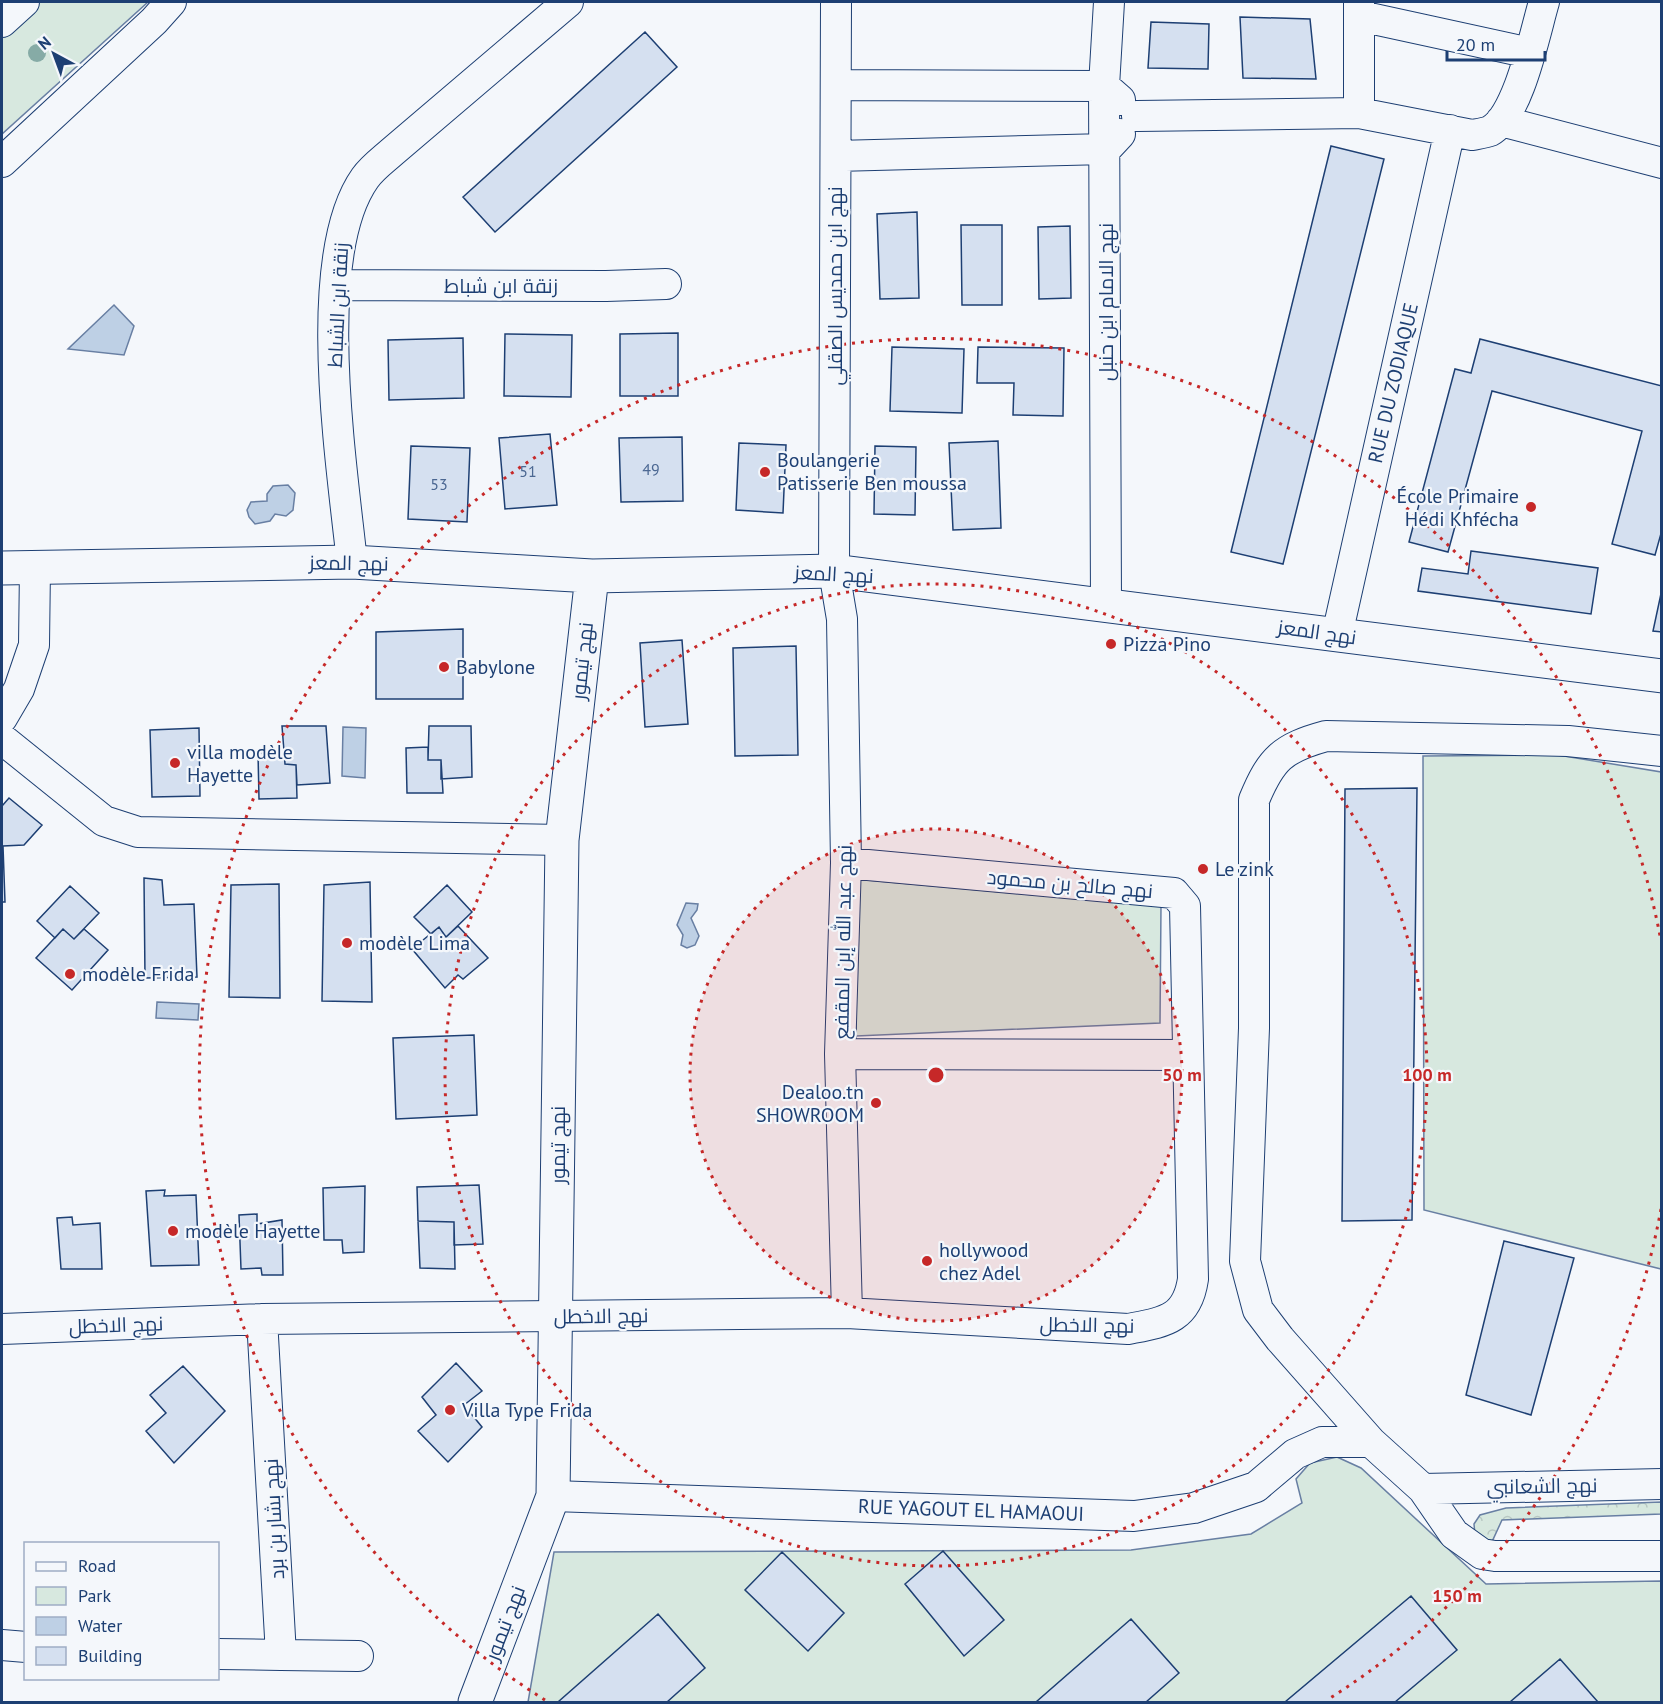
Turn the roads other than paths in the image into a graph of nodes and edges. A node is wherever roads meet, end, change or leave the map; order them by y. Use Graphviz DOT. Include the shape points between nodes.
graph roads {
  1 [pos="24,2"];
  2 [pos="171,2"];
  3 [pos="568,2"];
  4 [pos="836,2"];
  5 [pos="1109,2"];
  6 [pos="1544,2"];
  7 [pos="1359,9"];
  8 [pos="2,22"];
  9 [pos="1530,53"];
  10 [pos="836,85"];
  11 [pos="1104,86"];
  12 [pos="1359,113"];
  13 [pos="1137,116"];
  14 [pos="1501,121"];
  15 [pos="1450,130"];
  16 [pos="1106,149"];
  17 [pos="836,156"];
  18 [pos="2,162"];
  19 [pos="1662,163"];
  20 [pos="666,284"];
  21 [pos="336,285"];
  22 [pos="352,562"];
  23 [pos="35,567"];
  24 [pos="2,568"];
  25 [pos="834,571"];
  26 [pos="592,576"];
  27 [pos="1106,603"];
  28 [pos="1337,635"];
  29 [pos="1662,676"];
  30 [pos="2,718"];
  31 [pos="2,740"];
  32 [pos="1662,751"];
  33 [pos="562,840"];
  34 [pos="846,863"];
  35 [pos="840,1054"];
  36 [pos="1186,1055"];
  37 [pos="1190,1298"];
  38 [pos="847,1313"];
  39 [pos="557,1317"];
  40 [pos="262,1319"];
  41 [pos="2,1329"];
  42 [pos="1371,1442"];
  43 [pos="1662,1484"];
  44 [pos="1423,1489"];
  45 [pos="553,1496"];
  46 [pos="1662,1556"];
  47 [pos="2,1645"];
  48 [pos="24,1647"];
  49 [pos="219,1654"];
  50 [pos="281,1655"];
  51 [pos="358,1656"];
  52 [pos="476,1702"];
  1 -- 8 [label="street"];
  2 -- 18 [label="street"];
  3 -- 21 [label="street, زنقة ابن الشباط" via="366,177 339,243"];
  4 -- 10 [label="street, نهج ابن حمديس الصقلي"];
  5 -- 11 [label="street, نهج الامام ابن حنبل"];
  6 -- 9 [label="street"];
  7 -- 9 [label="street"];
  7 -- 12 [label="street"];
  9 -- 14 [label="street" via="1516,98"];
  10 -- 11 [label="street"];
  10 -- 17 [label="street, نهج ابن حمديس الصقلي"];
  11 -- 13 [label="street"];
  11 -- 16 [label="street, نهج الامام ابن حنبل"];
  12 -- 13 [label="street"];
  12 -- 15 [label="street"];
  13 -- 16 [label="street"];
  14 -- 15 [label="street" via="1491,131 1472,135"];
  14 -- 19 [label="street"];
  15 -- 28 [label="street, RUE DU ZODIAQUE"];
  16 -- 17 [label="street"];
  16 -- 27 [label="street, نهج الامام ابن حنبل"];
  17 -- 25 [label="street, نهج ابن حمديس الصقلي"];
  20 -- 21 [label="street, زنقة ابن شباط"];
  21 -- 22 [label="street, زنقة ابن الشباط" via="334,391"];
  22 -- 23 [label="street, نهج المعز"];
  22 -- 26 [label="street, نهج المعز"];
  23 -- 24 [label="street, نهج المعز"];
  23 -- 30 [label="street" via="34,645 19,689"];
  25 -- 26 [label="street, نهج المعز"];
  25 -- 27 [label="street, نهج المعز"];
  25 -- 34 [label="street, نهج عبد الله إبن المقفع" via="842,619"];
  26 -- 33 [label="street, نهج تيمور"];
  27 -- 28 [label="street, نهج المعز"];
  28 -- 29 [label="street, نهج المعز"];
  31 -- 33 [label="street" via="104,821 138,832"];
  32 -- 42 [label="street" via="1568,741 1326,735 1297,744 1267,770 1254,800 1254,1028 1245,1261 1258,1310"];
  33 -- 39 [label="street, نهج تيمور"];
  34 -- 35 [label="street, نهج عبد الله إبن المقفع"];
  34 -- 36 [label="street, نهج صالح بن محمود" via="1174,893 1185,906"];
  35 -- 36 [label="street"];
  35 -- 38 [label="street, نهج عبد الله إبن المقفع"];
  36 -- 37 [label="street, نهج صالح بن محمود" via="1193,1279"];
  37 -- 38 [label="street, نهج الاخطل" via="1182,1311 1158,1323 1128,1329"];
  38 -- 39 [label="street, نهج الاخطل"];
  39 -- 40 [label="street, نهج الاخطل"];
  39 -- 45 [label="street, نهج تيمور"];
  40 -- 41 [label="street, نهج الاخطل"];
  40 -- 50 [label="street, نهج بشار بن برد"];
  42 -- 44 [label="street"];
  42 -- 45 [label="street, RUE YAGOUT EL HAMAOUI" via="1322,1442 1295,1454 1256,1487 1194,1508 1134,1516"];
  43 -- 44 [label="street, نهج الشعانبي"];
  44 -- 46 [label="street" via="1454,1533 1482,1554"];
  45 -- 52 [label="street, نهج تيمور"];
  47 -- 48 [label="street"];
  49 -- 50 [label="street"];
  50 -- 51 [label="street"];
}
